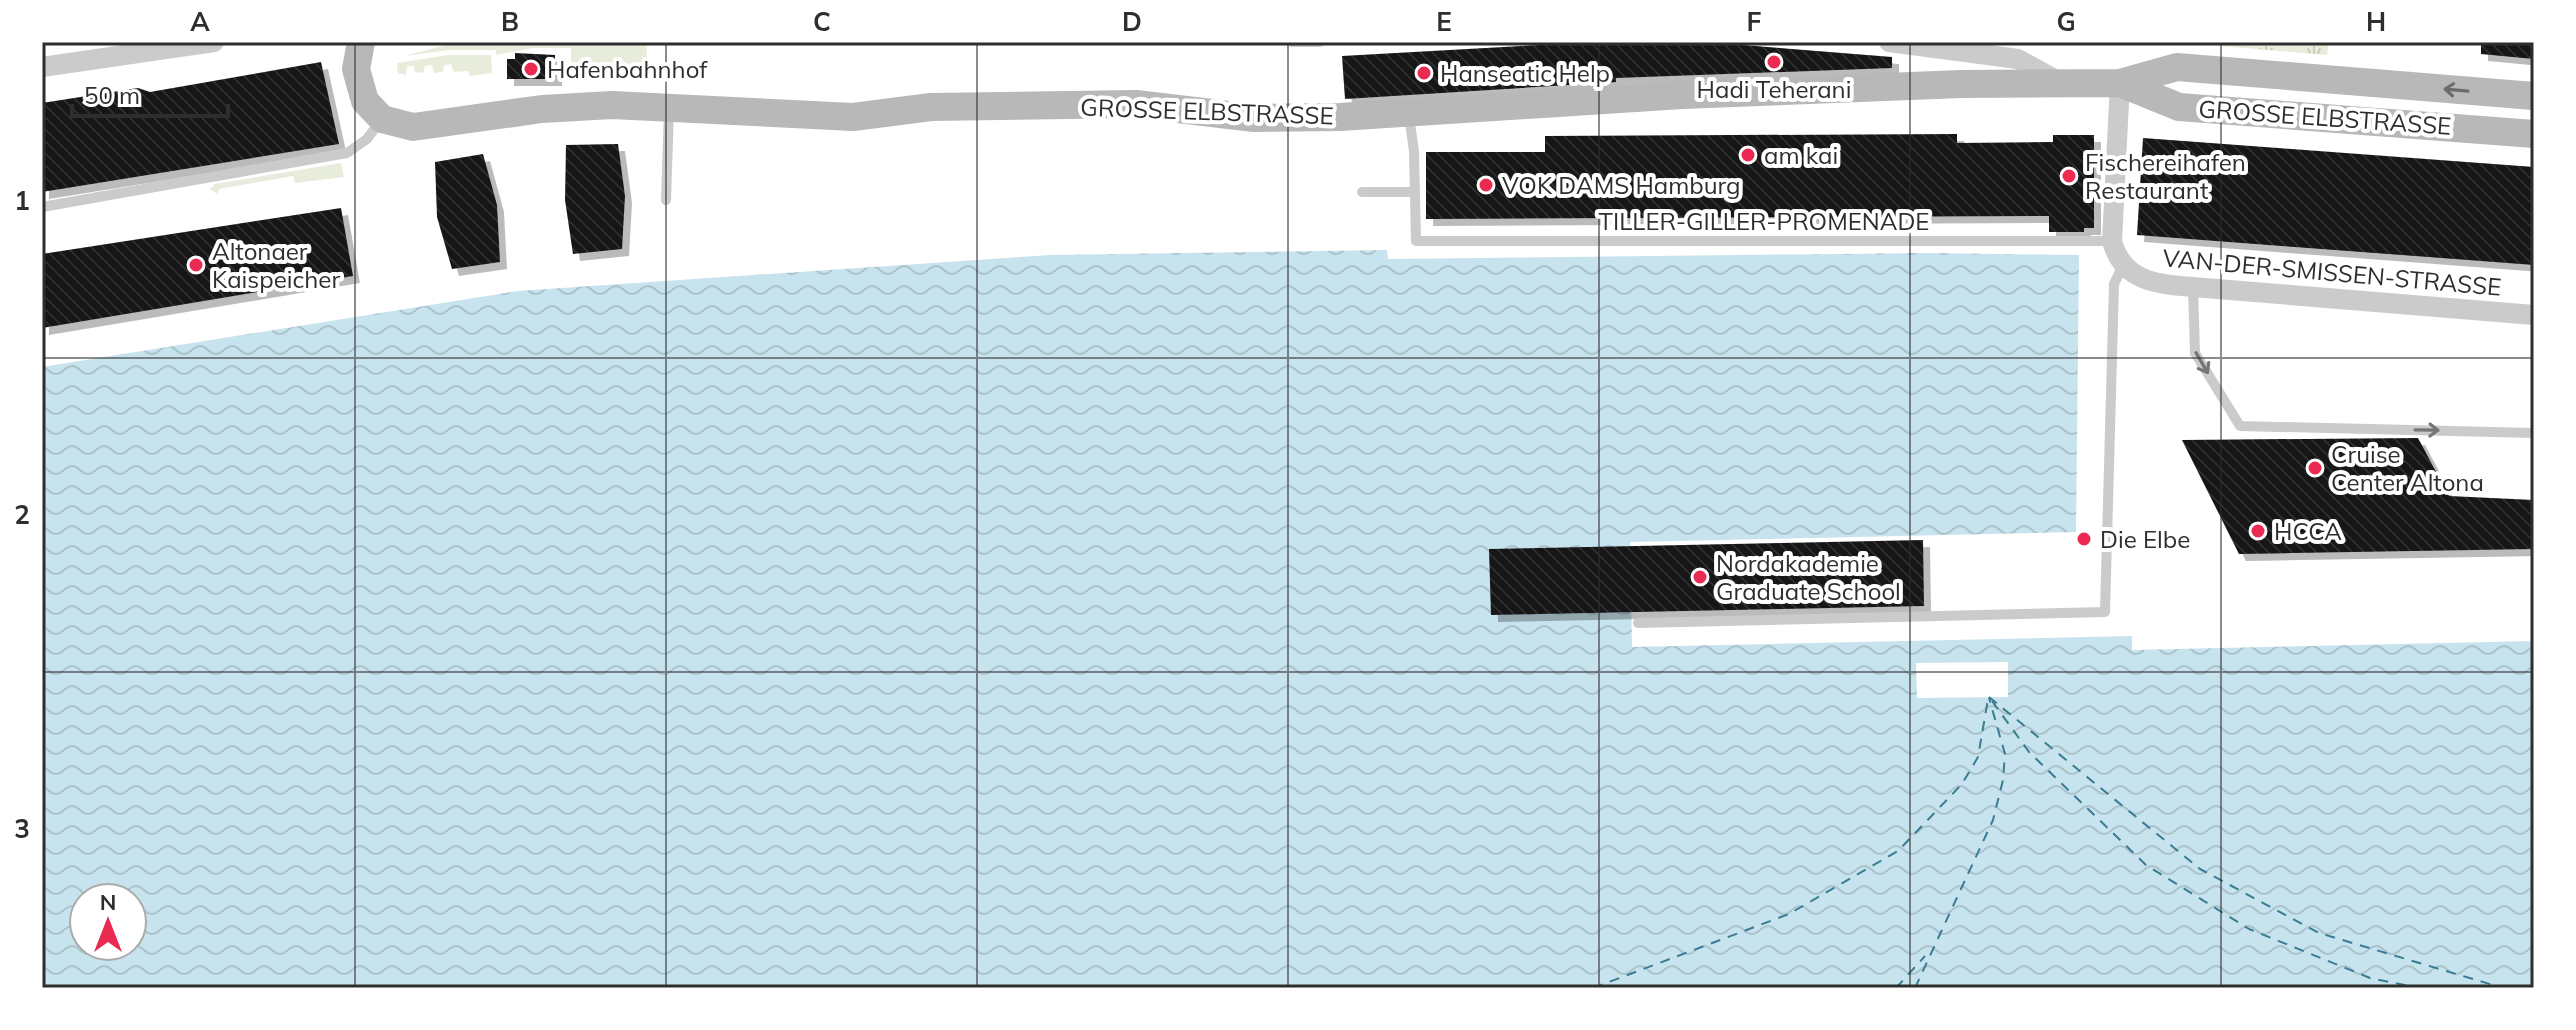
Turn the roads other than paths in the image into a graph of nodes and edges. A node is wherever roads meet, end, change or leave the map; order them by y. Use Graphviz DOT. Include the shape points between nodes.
graph roads {
  1 [pos="214,42"];
  2 [pos="361,42"];
  3 [pos="1292,42"];
  4 [pos="1320,42"];
  5 [pos="1889,42"];
  6 [pos="42,67"];
  7 [pos="2060,82"];
  8 [pos="2120,83"];
  9 [pos="2534,96"];
  10 [pos="669,107"];
  11 [pos="1409,114"];
  12 [pos="382,119"];
  13 [pos="2534,134"];
  14 [pos="1362,192"];
  15 [pos="1414,192"];
  16 [pos="666,200"];
  17 [pos="42,207"];
  18 [pos="2112,241"];
  19 [pos="2123,265"];
  20 [pos="2193,287"];
  21 [pos="2534,315"];
  22 [pos="2534,433"];
  23 [pos="1638,623"];
  1 -- 6 [label="street"];
  2 -- 12 [label="street" via="358,85"];
  3 -- 4 [label="lane"];
  5 -- 7 [label="street" via="2018,59"];
  7 -- 8 [label="street, GROSSE ELBSTRASSE"];
  7 -- 11 [label="street, GROSSE ELBSTRASSE" via="1682,95"];
  9 -- 8 [label="street, GROSSE ELBSTRASSE, one-way" via="2177,67"];
  8 -- 13 [label="street, GROSSE ELBSTRASSE" via="2179,107"];
  8 -- 18 [label="street"];
  10 -- 11 [label="street, GROSSE ELBSTRASSE" via="840,117 916,107 1123,104 1254,118"];
  10 -- 12 [label="street, GROSSE ELBSTRASSE" via="575,106 413,127"];
  10 -- 16 [label="lane"];
  11 -- 15 [label="lane"];
  12 -- 17 [label="lane" via="347,153"];
  14 -- 15 [label="lane"];
  15 -- 18 [label="lane, TILLER-GILLER-PROMENADE" via="1416,241"];
  18 -- 19 [label="street"];
  19 -- 20 [label="street, VAN-DER-SMISSEN-STRASSE" via="2147,281"];
  19 -- 23 [label="lane" via="2114,284 2105,612"];
  20 -- 21 [label="street, VAN-DER-SMISSEN-STRASSE"];
  20 -- 22 [label="lane, one-way" via="2195,353 2240,426"];
}
